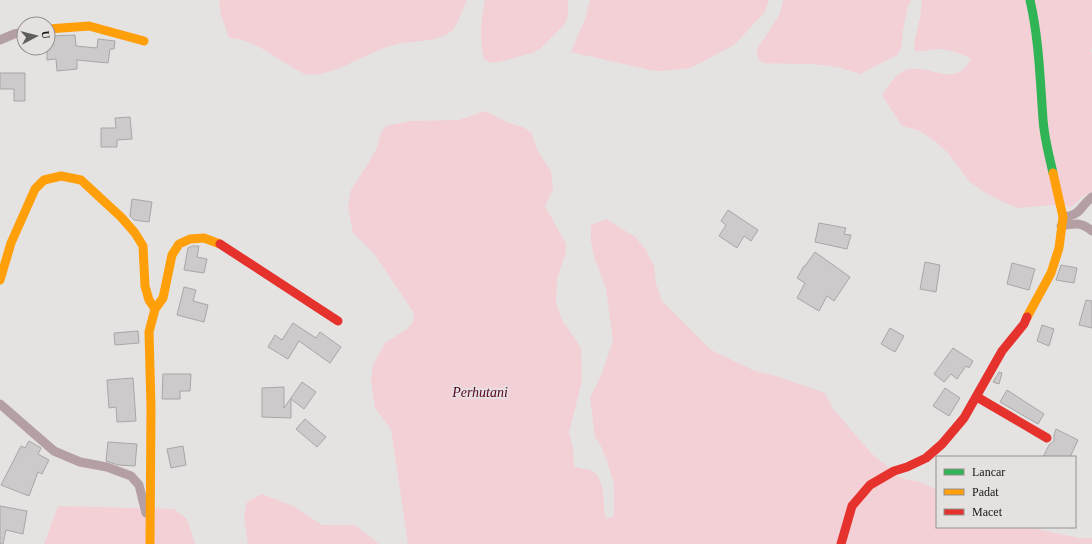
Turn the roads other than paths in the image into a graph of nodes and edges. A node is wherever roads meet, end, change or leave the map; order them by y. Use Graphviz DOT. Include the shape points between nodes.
graph roads {
  1 [pos="1030,0"];
  2 [pos="56,28"];
  3 [pos="16,34"];
  4 [pos="0,40"];
  5 [pos="144,41"];
  6 [pos="1092,197"];
  7 [pos="1062,221"];
  8 [pos="1092,231"];
  9 [pos="0,280"];
  10 [pos="155,309"];
  11 [pos="338,320"];
  12 [pos="977,397"];
  13 [pos="0,404"];
  14 [pos="1047,438"];
  15 [pos="150,534"];
  16 [pos="150,544"];
  17 [pos="841,544"];
  1 -- 7 [label="street" via="1041,74 1042,120"];
  2 -- 5 [label="street" via="89,26"];
  3 -- 4 [label="street"];
  6 -- 7 [label="street" via="1076,214"];
  7 -- 8 [label="street" via="1079,224"];
  7 -- 12 [label="street" via="1059,248 1051,273 1024,324 1002,351"];
  9 -- 10 [label="street" via="11,243 35,189 44,180 61,176 81,180 135,233 143,246 145,286"];
  10 -- 11 [label="street" via="163,298 172,255 179,244 190,239 204,238 224,245"];
  10 -- 15 [label="street" via="149,332"];
  12 -- 14 [label="street"];
  12 -- 17 [label="street" via="964,418 926,458 894,471 870,485 852,506"];
  13 -- 15 [label="street" via="54,451 80,462 107,467 131,476 139,485 145,503"];
  15 -- 16 [label="street"];
}
